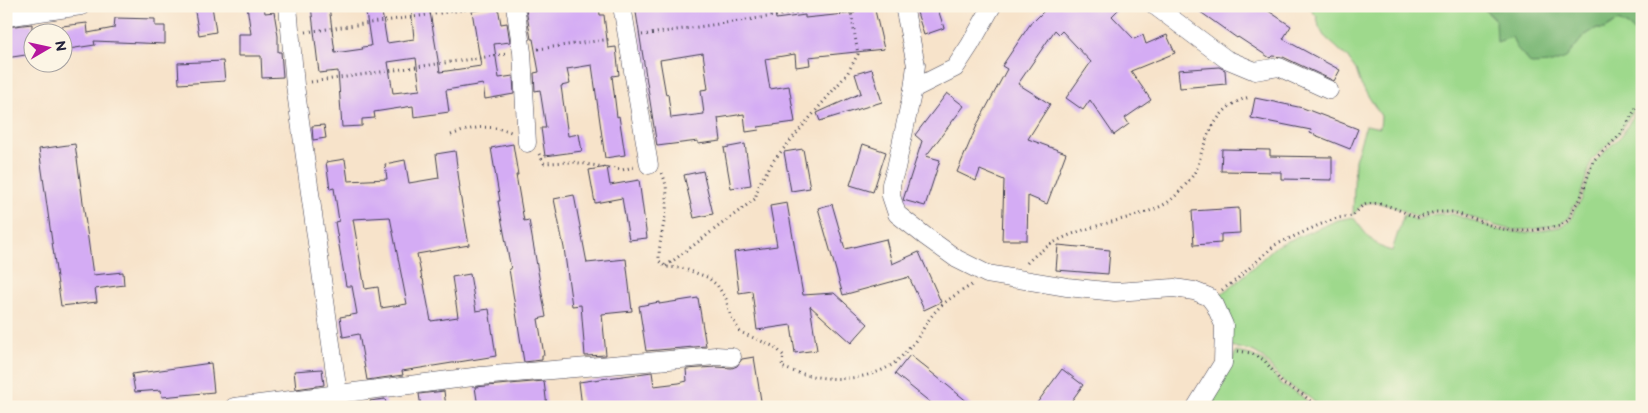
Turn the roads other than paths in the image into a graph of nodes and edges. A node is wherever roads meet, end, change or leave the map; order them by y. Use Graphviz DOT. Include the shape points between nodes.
graph roads {
  1 [pos="288,6"];
  2 [pos="515,6"];
  3 [pos="622,6"];
  4 [pos="904,6"];
  5 [pos="992,6"];
  6 [pos="1155,6"];
  7 [pos="75,7"];
  8 [pos="6,17"];
  9 [pos="913,89"];
  10 [pos="1329,90"];
  11 [pos="527,142"];
  12 [pos="649,165"];
  13 [pos="732,357"];
  14 [pos="338,394"];
  15 [pos="234,407"];
  16 [pos="1196,407"];
  1 -- 14 [label="street" via="295,85"];
  2 -- 11 [label="street" via="522,52"];
  3 -- 12 [label="street"];
  4 -- 9 [label="street" via="916,65"];
  5 -- 9 [label="street" via="955,68"];
  6 -- 10 [label="street" via="1226,59 1254,71 1279,67"];
  7 -- 8 [label="street"];
  9 -- 16 [label="street" via="891,184 890,196 897,214 957,258 987,274 1115,292 1174,288 1209,297 1224,325 1223,363"];
  13 -- 14 [label="street" via="540,370"];
  14 -- 15 [label="street"];
}
